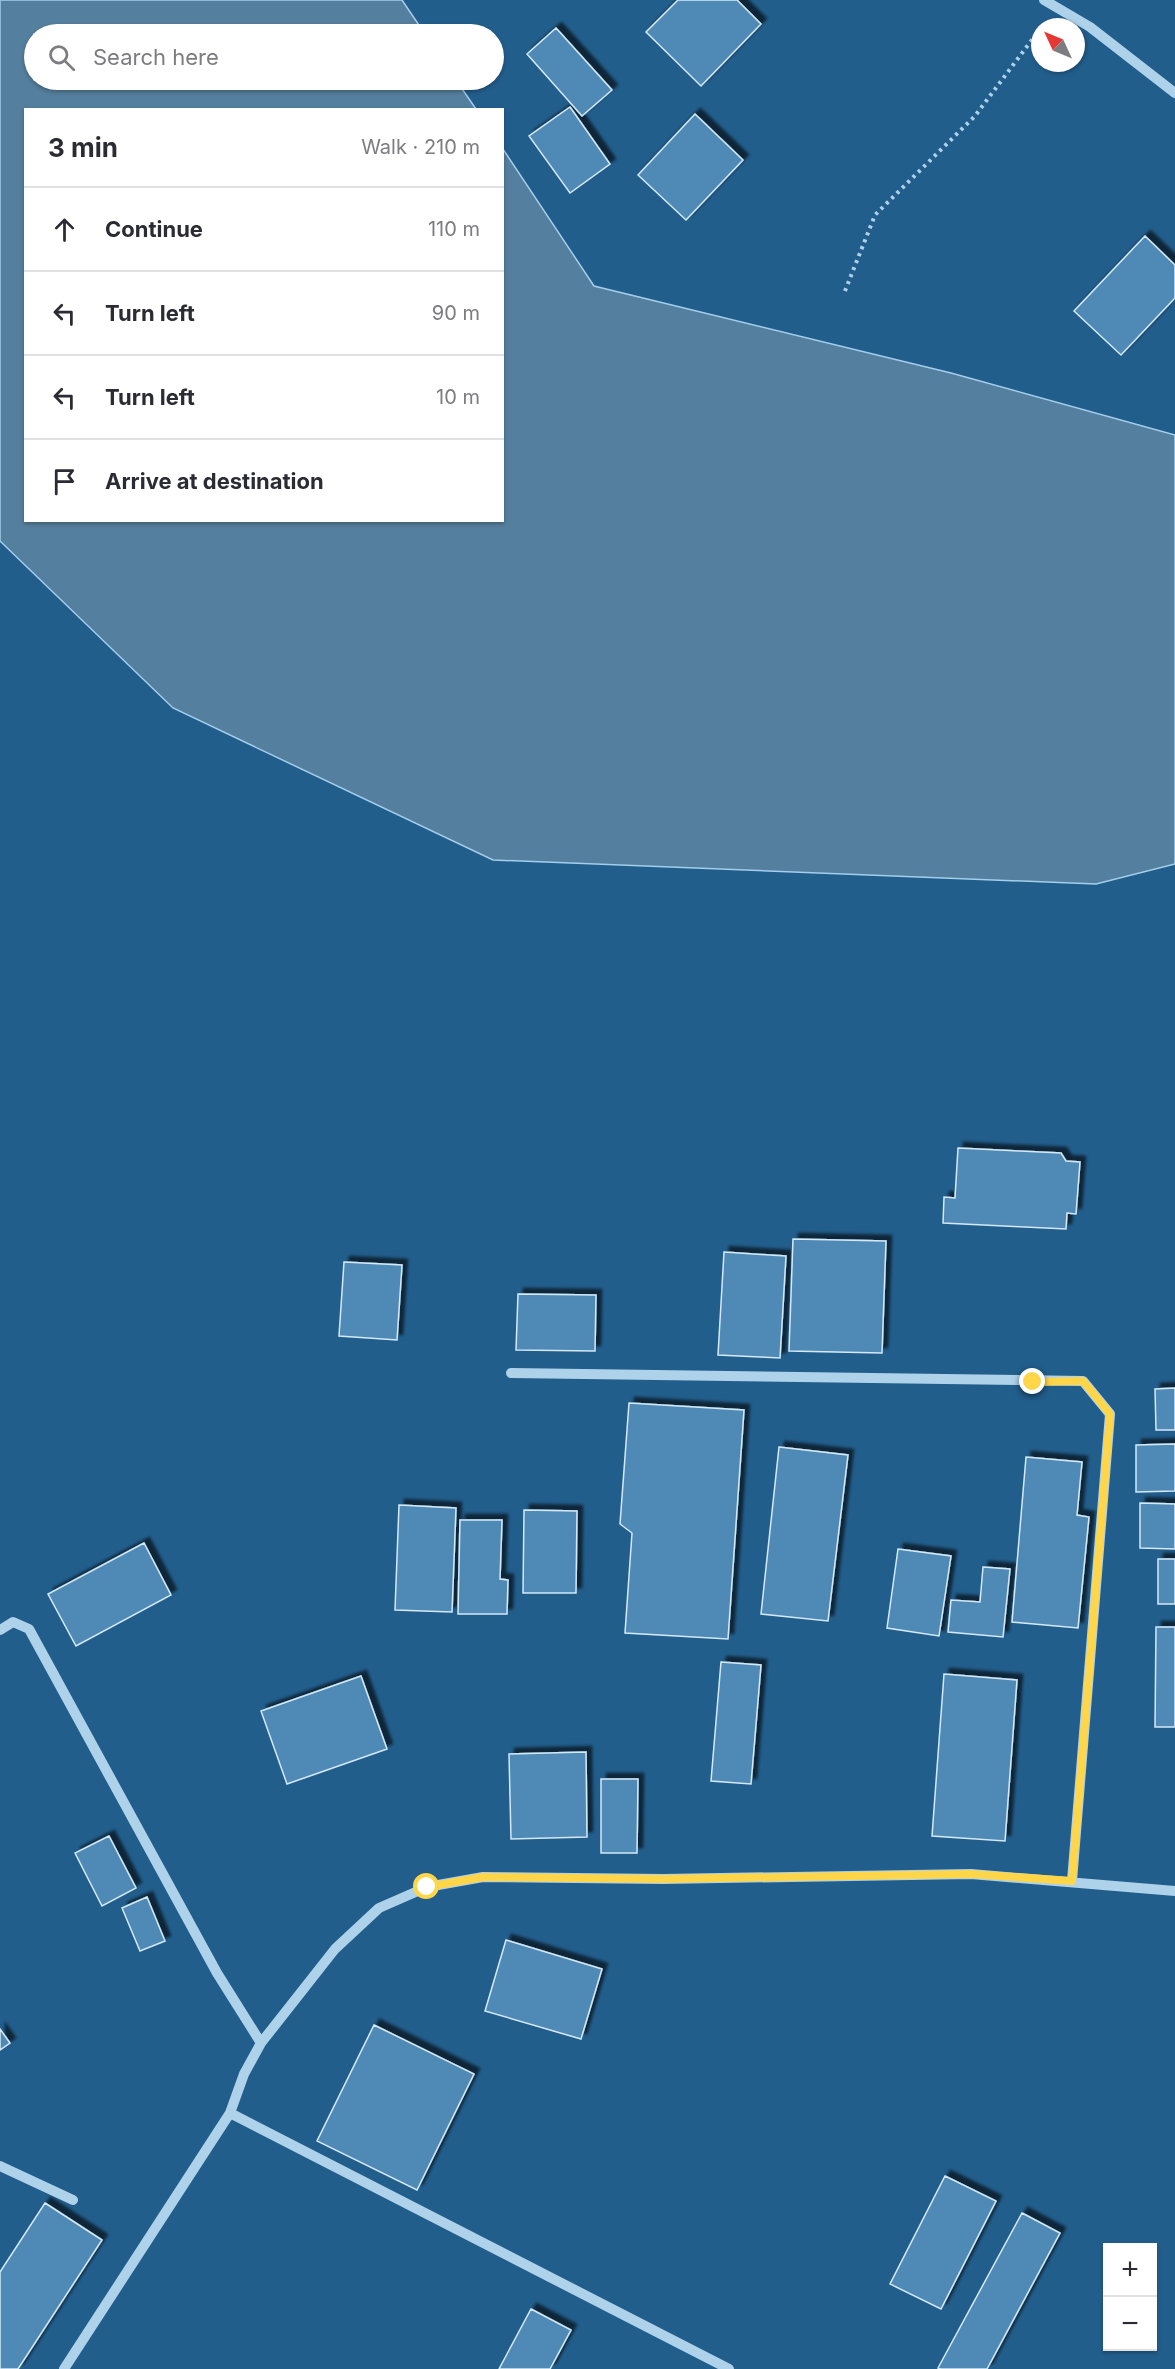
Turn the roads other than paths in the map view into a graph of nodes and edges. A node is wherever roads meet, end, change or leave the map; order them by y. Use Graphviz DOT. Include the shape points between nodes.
graph roads {
  1 [pos="1044,0"];
  2 [pos="1175,93"];
  3 [pos="511,1373"];
  4 [pos="0,1630"];
  5 [pos="1072,1881"];
  6 [pos="1175,1891"];
  7 [pos="261,2043"];
  8 [pos="230,2113"];
  9 [pos="0,2166"];
  10 [pos="73,2199"];
  11 [pos="64,2369"];
  12 [pos="729,2369"];
  1 -- 2 [label="street" via="1090,27"];
  3 -- 5 [label="street" via="1083,1381 1110,1414"];
  4 -- 7 [label="street" via="13,1622 29,1629 218,1973"];
  5 -- 6 [label="street"];
  5 -- 7 [label="street" via="971,1874 663,1879 483,1877 427,1887 379,1908 335,1948"];
  7 -- 8 [label="street"];
  8 -- 11 [label="street"];
  8 -- 12 [label="street"];
  9 -- 10 [label="street"];
}
